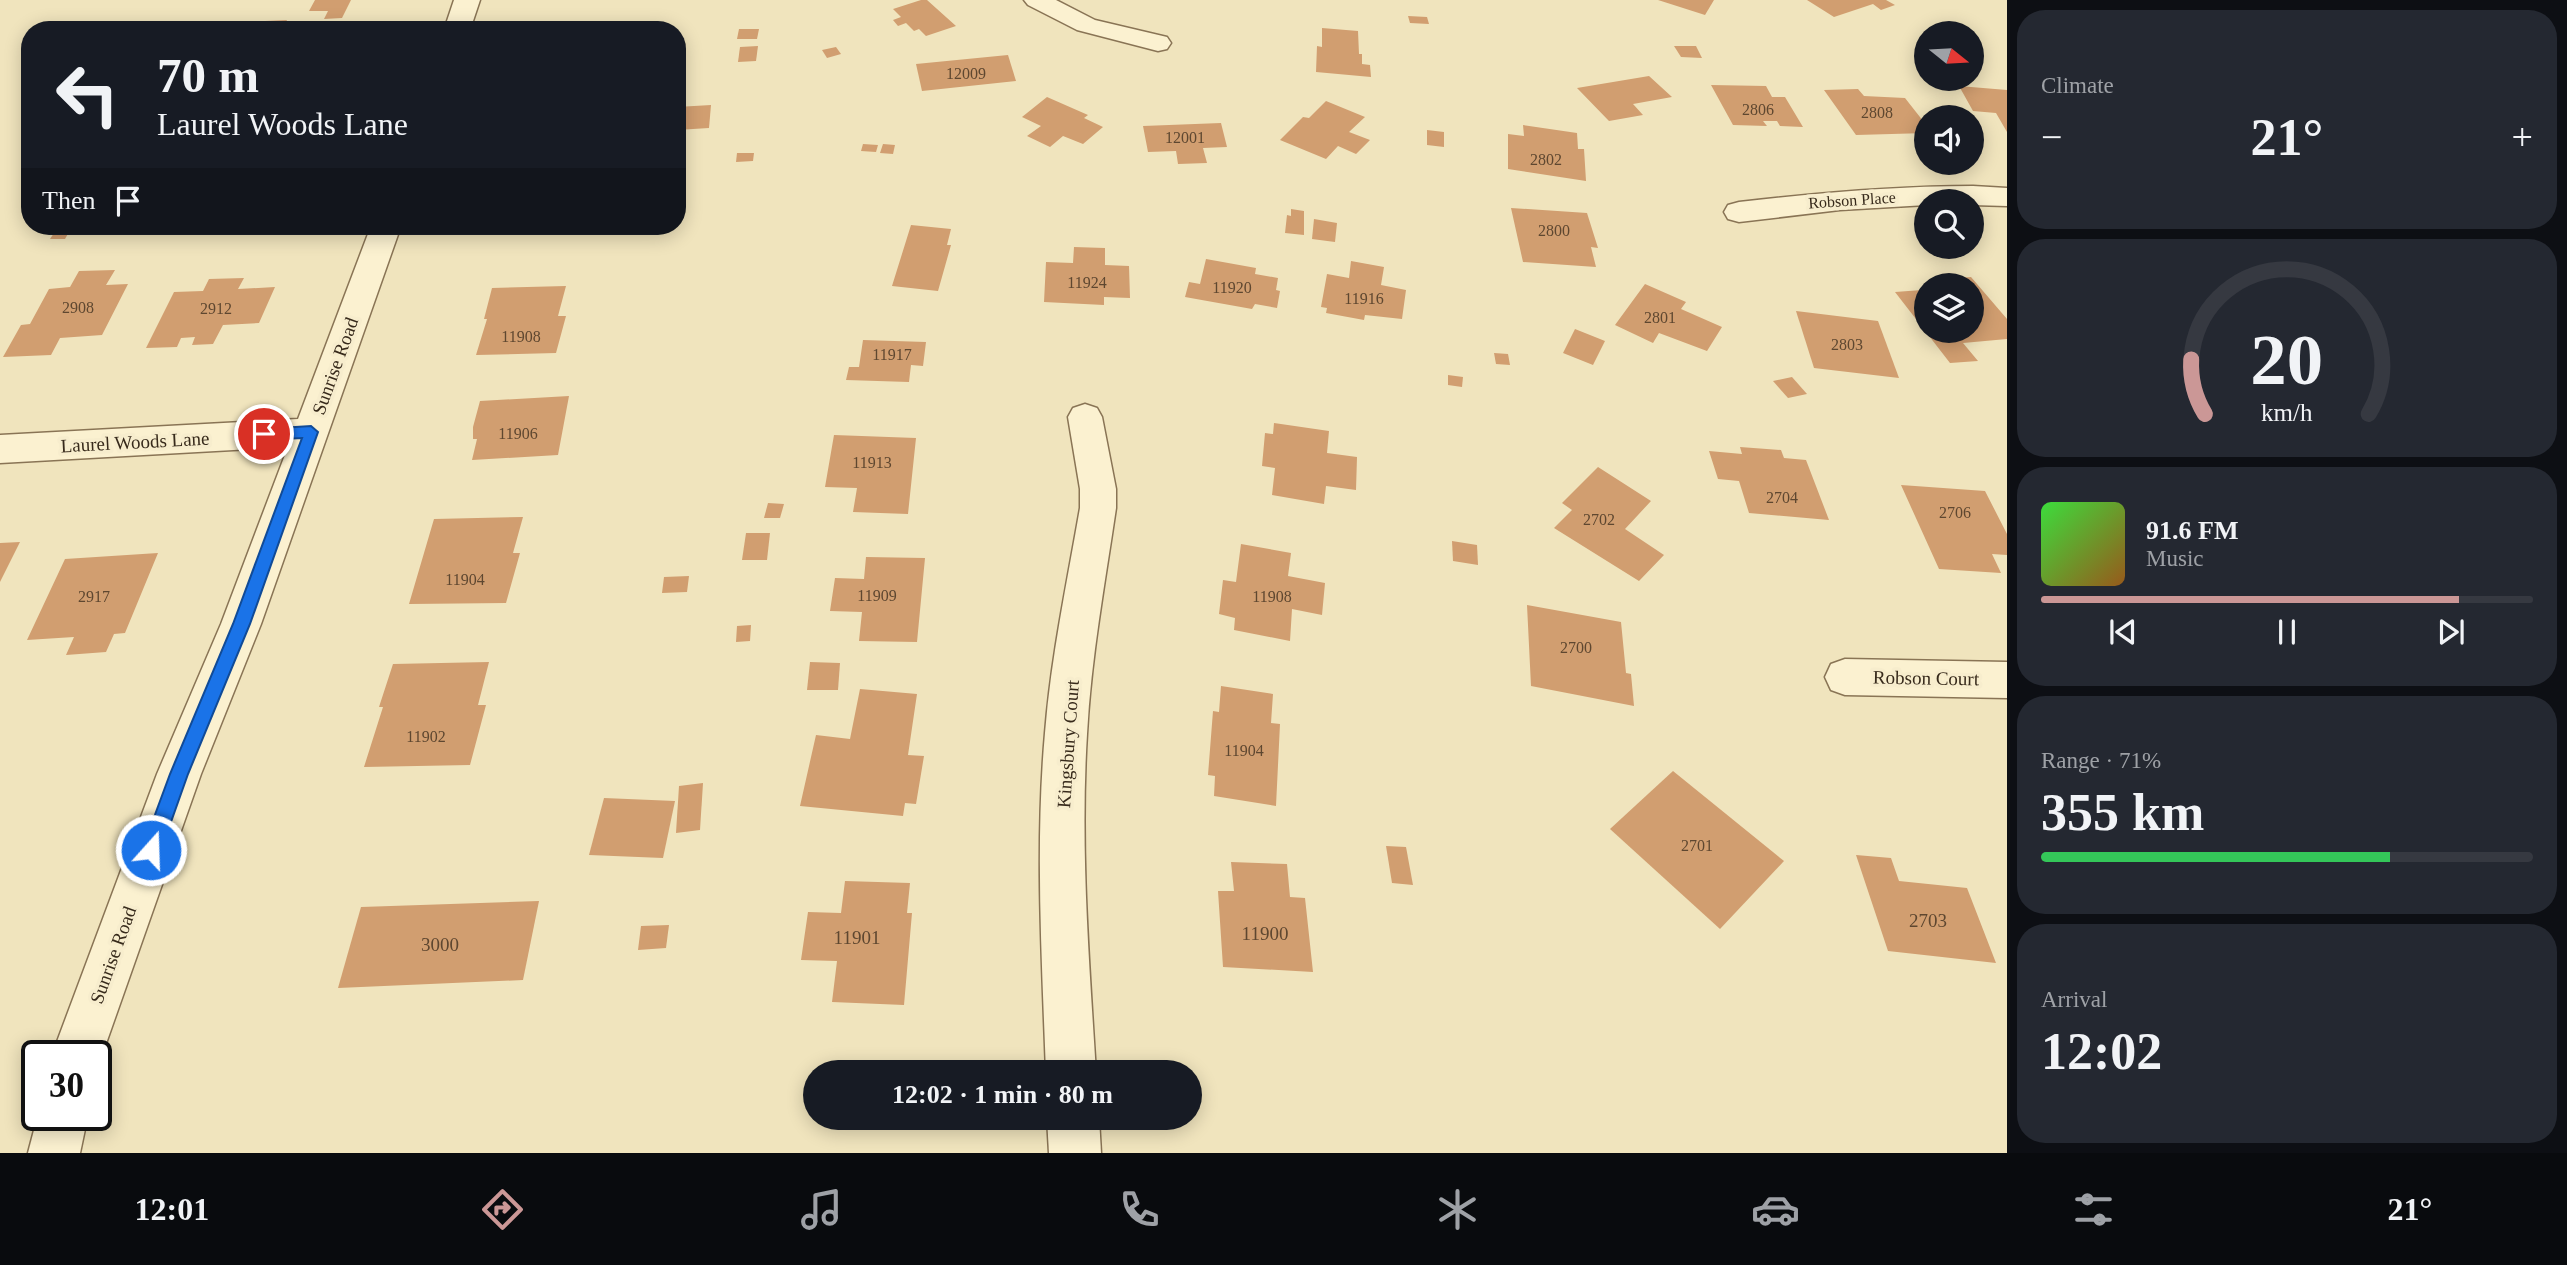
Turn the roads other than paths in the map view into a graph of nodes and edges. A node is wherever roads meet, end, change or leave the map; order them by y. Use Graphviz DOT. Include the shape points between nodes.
graph roads {
  1 [pos="467,0"];
  2 [pos="1037,0"];
  3 [pos="460,21"];
  4 [pos="1158,43"];
  5 [pos="2007,197"];
  6 [pos="1739,212"];
  7 [pos="383,235"];
  8 [pos="1085,417"];
  9 [pos="311,432"];
  10 [pos="0,449"];
  11 [pos="1845,677"];
  12 [pos="2007,680"];
  13 [pos="82,1040"];
  14 [pos="1070,1060"];
  15 [pos="1074,1130"];
  16 [pos="59,1131"];
  17 [pos="54,1153"];
  18 [pos="1075,1153"];
  1 -- 3 [label="street"];
  2 -- 4 [label="street" via="1086,25"];
  5 -- 6 [label="street, Robson Place" via="1867,197"];
  7 -- 9 [label="street, Sunrise Road"];
  8 -- 14 [label="street, Kingsbury Court" via="1098,508 1070,686 1063,789 1062,888"];
  9 -- 10 [label="street, Laurel Woods Lane"];
  9 -- 13 [label="street, Sunrise Road"];
  11 -- 12 [label="street, Robson Court"];
  15 -- 18 [label="street"];
  16 -- 17 [label="street"];
}
